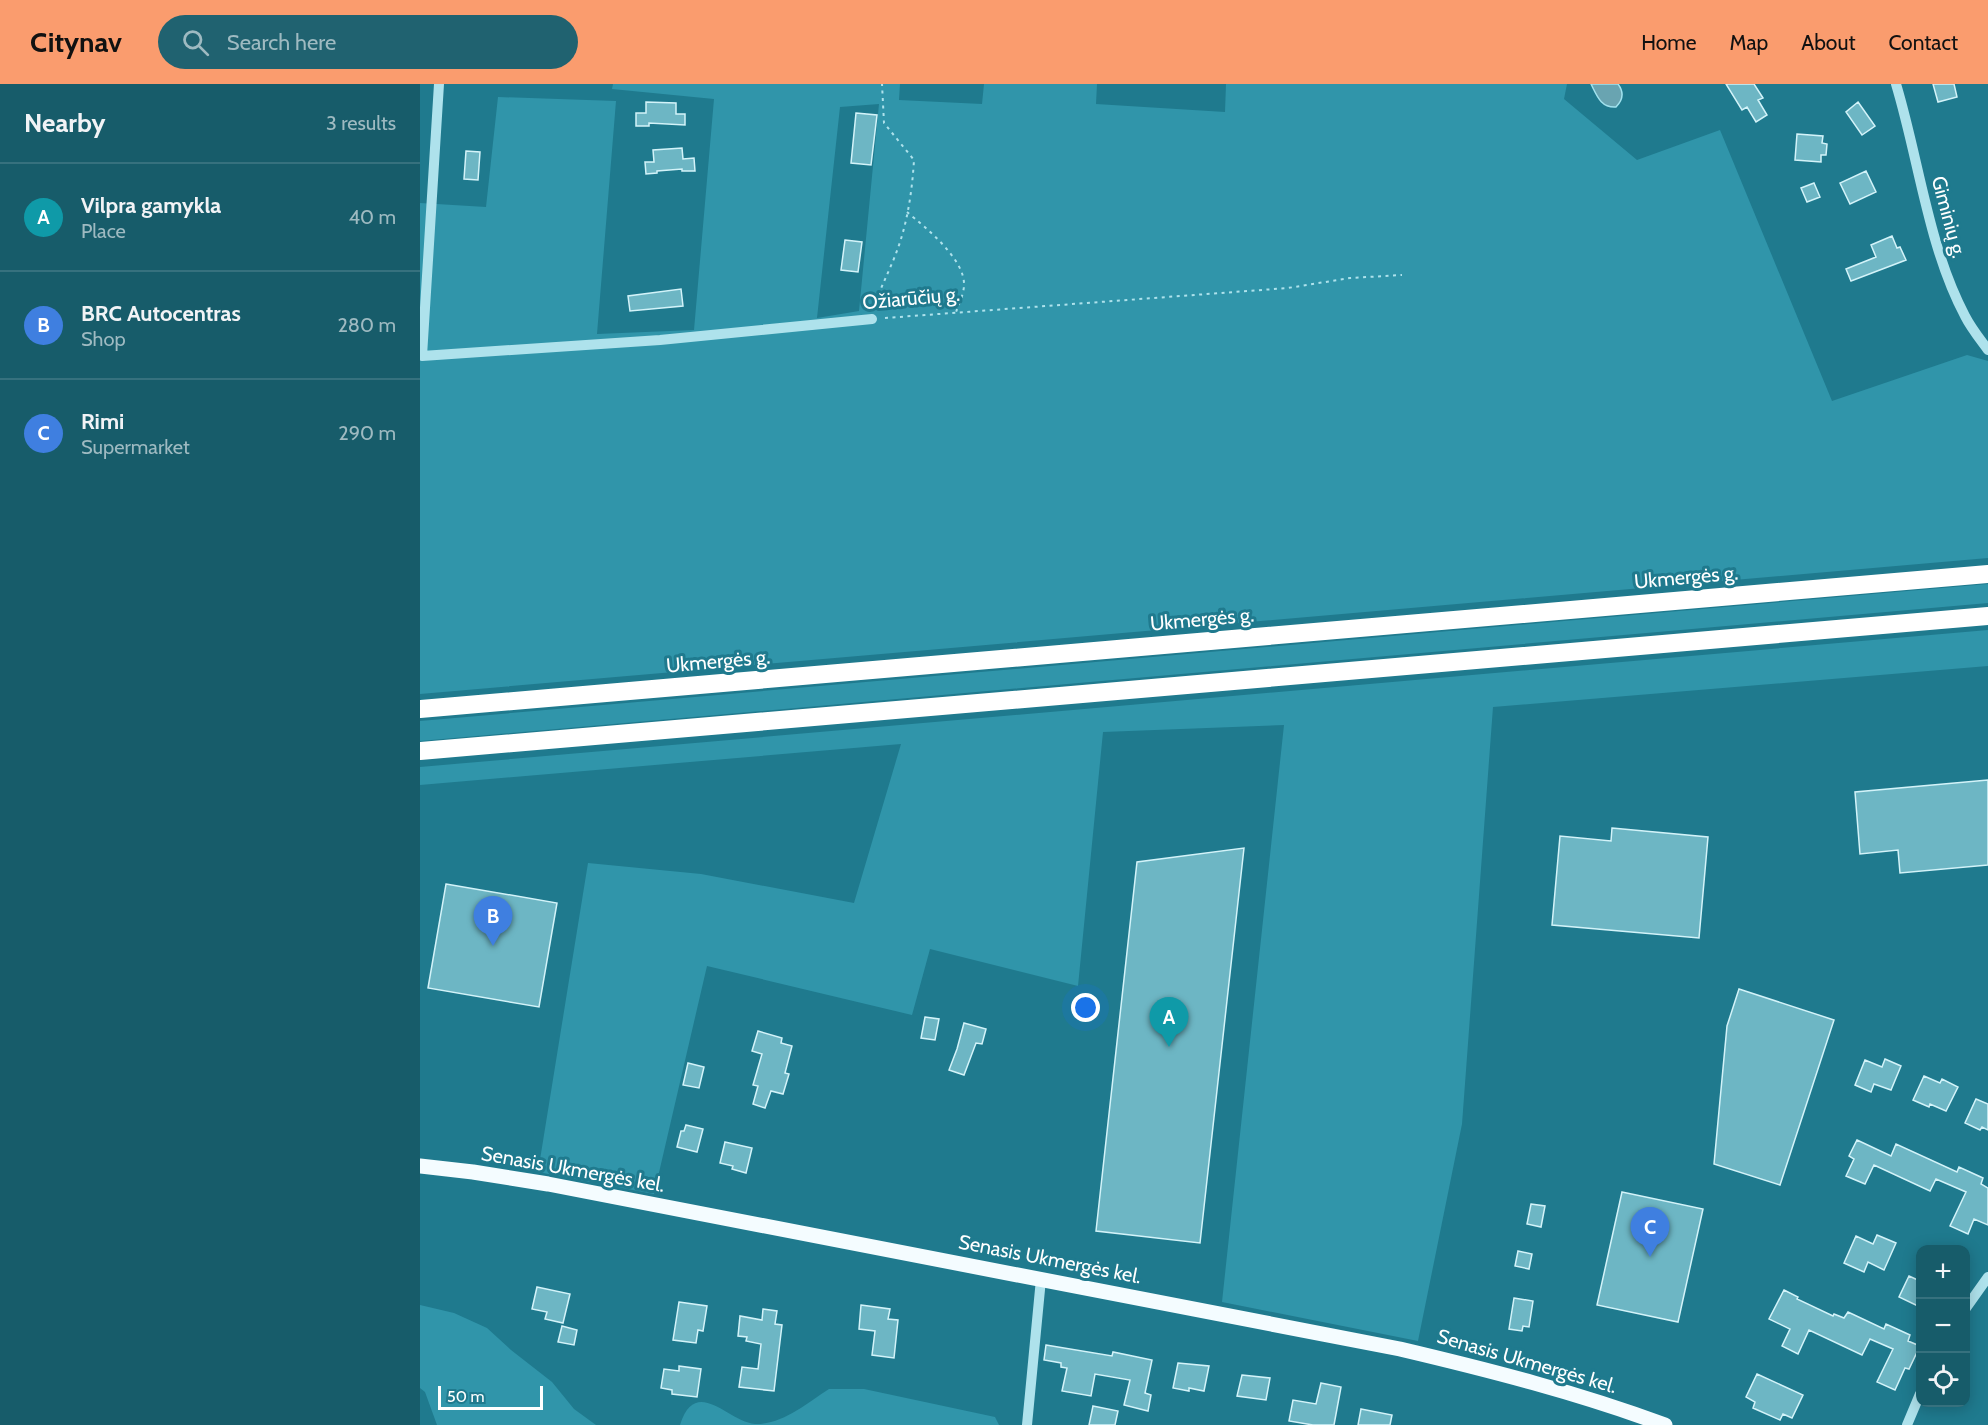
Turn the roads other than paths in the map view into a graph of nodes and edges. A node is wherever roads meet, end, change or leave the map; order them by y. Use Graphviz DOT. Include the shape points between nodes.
graph roads {
  1 [pos="439,84"];
  2 [pos="1896,84"];
  3 [pos="872,319"];
  4 [pos="1988,350"];
  5 [pos="1988,574"];
  6 [pos="1988,616"];
  7 [pos="420,709"];
  8 [pos="420,751"];
  9 [pos="420,1166"];
  10 [pos="1988,1277"];
  11 [pos="1041,1279"];
  12 [pos="1970,1301"];
  13 [pos="1916,1404"];
  14 [pos="1027,1425"];
  15 [pos="1665,1425"];
  16 [pos="1907,1425"];
  1 -- 3 [label="street, Ožiarūčių g." via="422,356 629,342"];
  2 -- 4 [label="street, Giminių g." via="1944,268 1965,317"];
  5 -- 7 [label="highway, Ukmergės g."];
  6 -- 8 [label="highway"];
  9 -- 11 [label="main road, Senasis Ukmergės kel." via="548,1184"];
  10 -- 12 [label="street"];
  11 -- 14 [label="street"];
  11 -- 15 [label="main road, Senasis Ukmergės kel." via="1484,1368"];
  13 -- 16 [label="street"];
}
